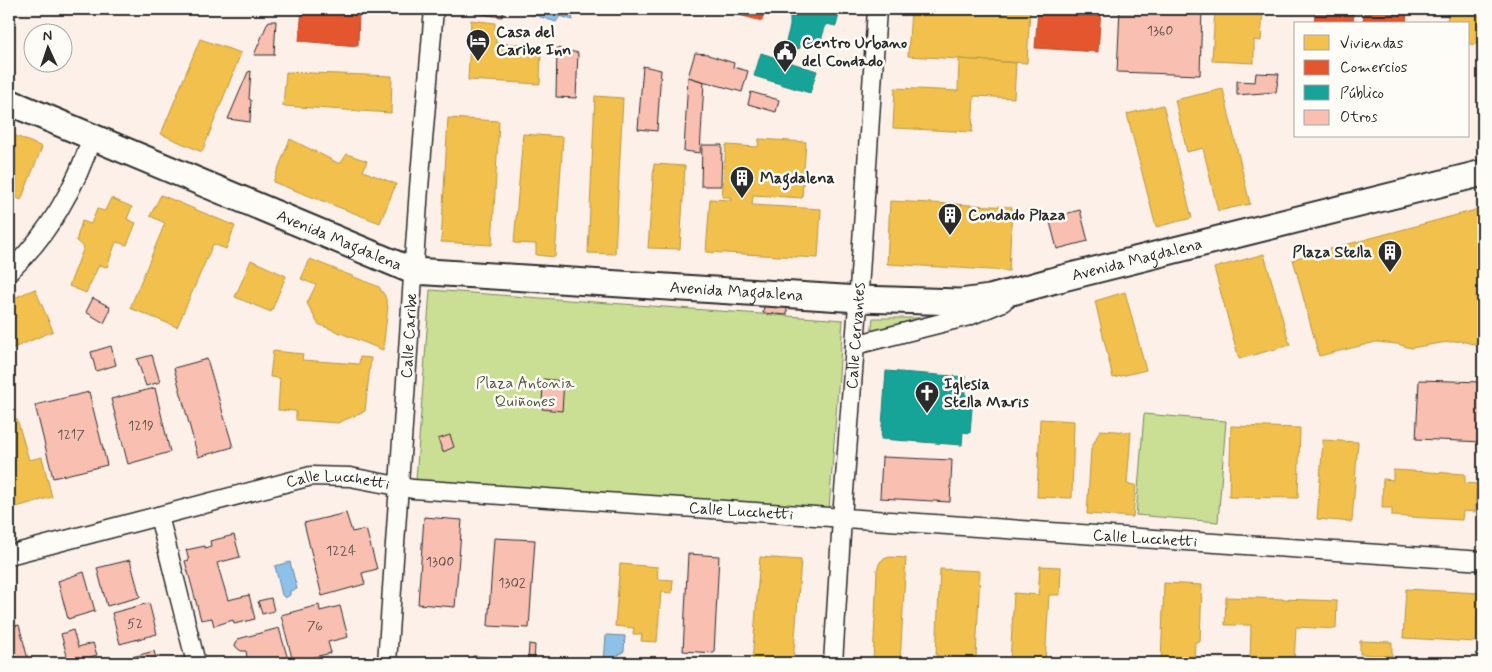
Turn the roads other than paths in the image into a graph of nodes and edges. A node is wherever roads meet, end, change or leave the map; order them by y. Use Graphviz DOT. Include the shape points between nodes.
graph roads {
  1 [pos="434,9"];
  2 [pos="877,9"];
  3 [pos="9,102"];
  4 [pos="92,136"];
  5 [pos="1483,172"];
  6 [pos="413,271"];
  7 [pos="9,272"];
  8 [pos="1017,290"];
  9 [pos="859,299"];
  10 [pos="855,346"];
  11 [pos="398,486"];
  12 [pos="159,516"];
  13 [pos="842,518"];
  14 [pos="9,555"];
  15 [pos="1483,561"];
  16 [pos="196,663"];
  17 [pos="386,663"];
  18 [pos="833,663"];
  1 -- 6 [label="street, Calle Caribe"];
  2 -- 9 [label="street, Calle Cervantes"];
  3 -- 4 [label="street, Avenida Magdalena"];
  4 -- 6 [label="street, Avenida Magdalena"];
  4 -- 7 [label="street" via="62,206"];
  5 -- 8 [label="street, Avenida Magdalena"];
  6 -- 9 [label="street, Avenida Magdalena"];
  6 -- 11 [label="street, Calle Caribe"];
  8 -- 9 [label="street, Avenida Magdalena" via="960,302"];
  8 -- 10 [label="street" via="1007,300 969,316"];
  9 -- 10 [label="street, Calle Cervantes"];
  10 -- 13 [label="street, Calle Cervantes"];
  11 -- 12 [label="street, Calle Lucchetti" via="350,477 310,476"];
  11 -- 13 [label="street, Calle Lucchetti"];
  11 -- 17 [label="street, Calle Caribe"];
  12 -- 14 [label="street, Calle Lucchetti"];
  12 -- 16 [label="street"];
  13 -- 15 [label="street, Calle Lucchetti"];
  13 -- 18 [label="street, Calle Cervantes"];
}
